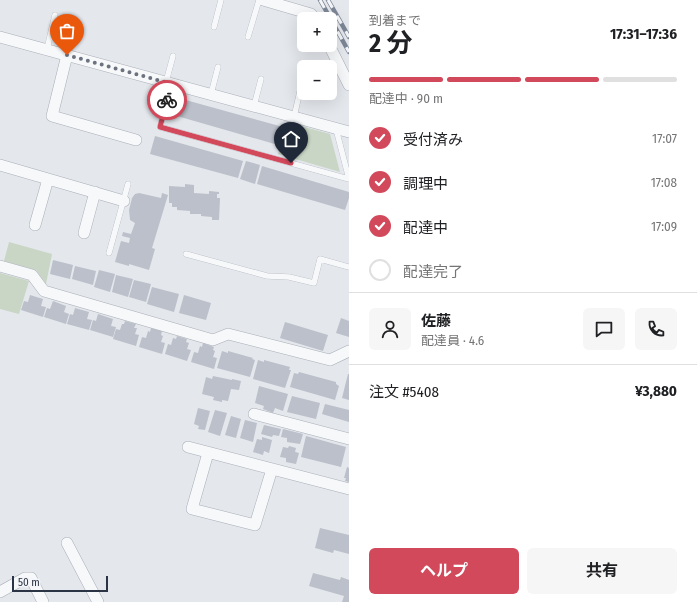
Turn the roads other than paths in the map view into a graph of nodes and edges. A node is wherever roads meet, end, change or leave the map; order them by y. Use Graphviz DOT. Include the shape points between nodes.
graph roads {
  1 [pos="221,0"];
  2 [pos="259,0"];
  3 [pos="264,0"];
  4 [pos="304,12"];
  5 [pos="55,15"];
  6 [pos="214,27"];
  7 [pos="0,37"];
  8 [pos="248,37"];
  9 [pos="47,49"];
  10 [pos="332,52"];
  11 [pos="67,55"];
  12 [pos="173,56"];
  13 [pos="218,67"];
  14 [pos="261,79"];
  15 [pos="169,83"];
  16 [pos="349,85"];
  17 [pos="212,94"];
  18 [pos="298,100"];
  19 [pos="254,106"];
  20 [pos="294,117"];
  21 [pos="336,129"];
  22 [pos="349,132"];
  23 [pos="136,140"];
  24 [pos="0,165"];
  25 [pos="48,179"];
  26 [pos="128,184"];
  27 [pos="95,192"];
  28 [pos="124,201"];
  29 [pos="35,225"];
  30 [pos="84,233"];
  31 [pos="109,253"];
  32 [pos="186,254"];
  33 [pos="0,266"];
  34 [pos="349,267"];
  35 [pos="349,352"];
  36 [pos="254,414"];
  37 [pos="349,439"];
  38 [pos="188,448"];
  39 [pos="208,453"];
  40 [pos="272,469"];
  41 [pos="349,489"];
  42 [pos="67,543"];
  43 [pos="0,592"];
  44 [pos="43,602"];
  45 [pos="98,602"];
  1 -- 6 [label="lane"];
  2 -- 8 [label="lane"];
  3 -- 4 [label="street"];
  5 -- 9 [label="lane"];
  7 -- 9 [label="street"];
  9 -- 11 [label="street"];
  10 -- 16 [label="street"];
  11 -- 15 [label="street"];
  11 -- 23 [label="street" via="52,116"];
  12 -- 15 [label="lane"];
  13 -- 17 [label="lane"];
  14 -- 19 [label="lane"];
  15 -- 17 [label="street"];
  15 -- 21 [label="lane" via="160,127 349,179"];
  17 -- 19 [label="street"];
  18 -- 20 [label="lane"];
  19 -- 20 [label="street"];
  20 -- 21 [label="street"];
  21 -- 22 [label="street"];
  24 -- 25 [label="street"];
  25 -- 27 [label="street"];
  25 -- 29 [label="street"];
  26 -- 28 [label="lane"];
  27 -- 28 [label="street"];
  27 -- 30 [label="street"];
  28 -- 31 [label="lane"];
  32 -- 34 [label="lane" via="267,276 289,277 314,283 320,259"];
  33 -- 35 [label="street" via="32,275 44,292 213,340 228,334 330,360"];
  36 -- 37 [label="street"];
  38 -- 39 [label="street"];
  39 -- 40 [label="street"];
  39 -- 40 [label="street" via="192,509 255,525"];
  40 -- 41 [label="street"];
  42 -- 45 [label="street"];
  43 -- 44 [label="street" via="25,578 31,578"];
}
